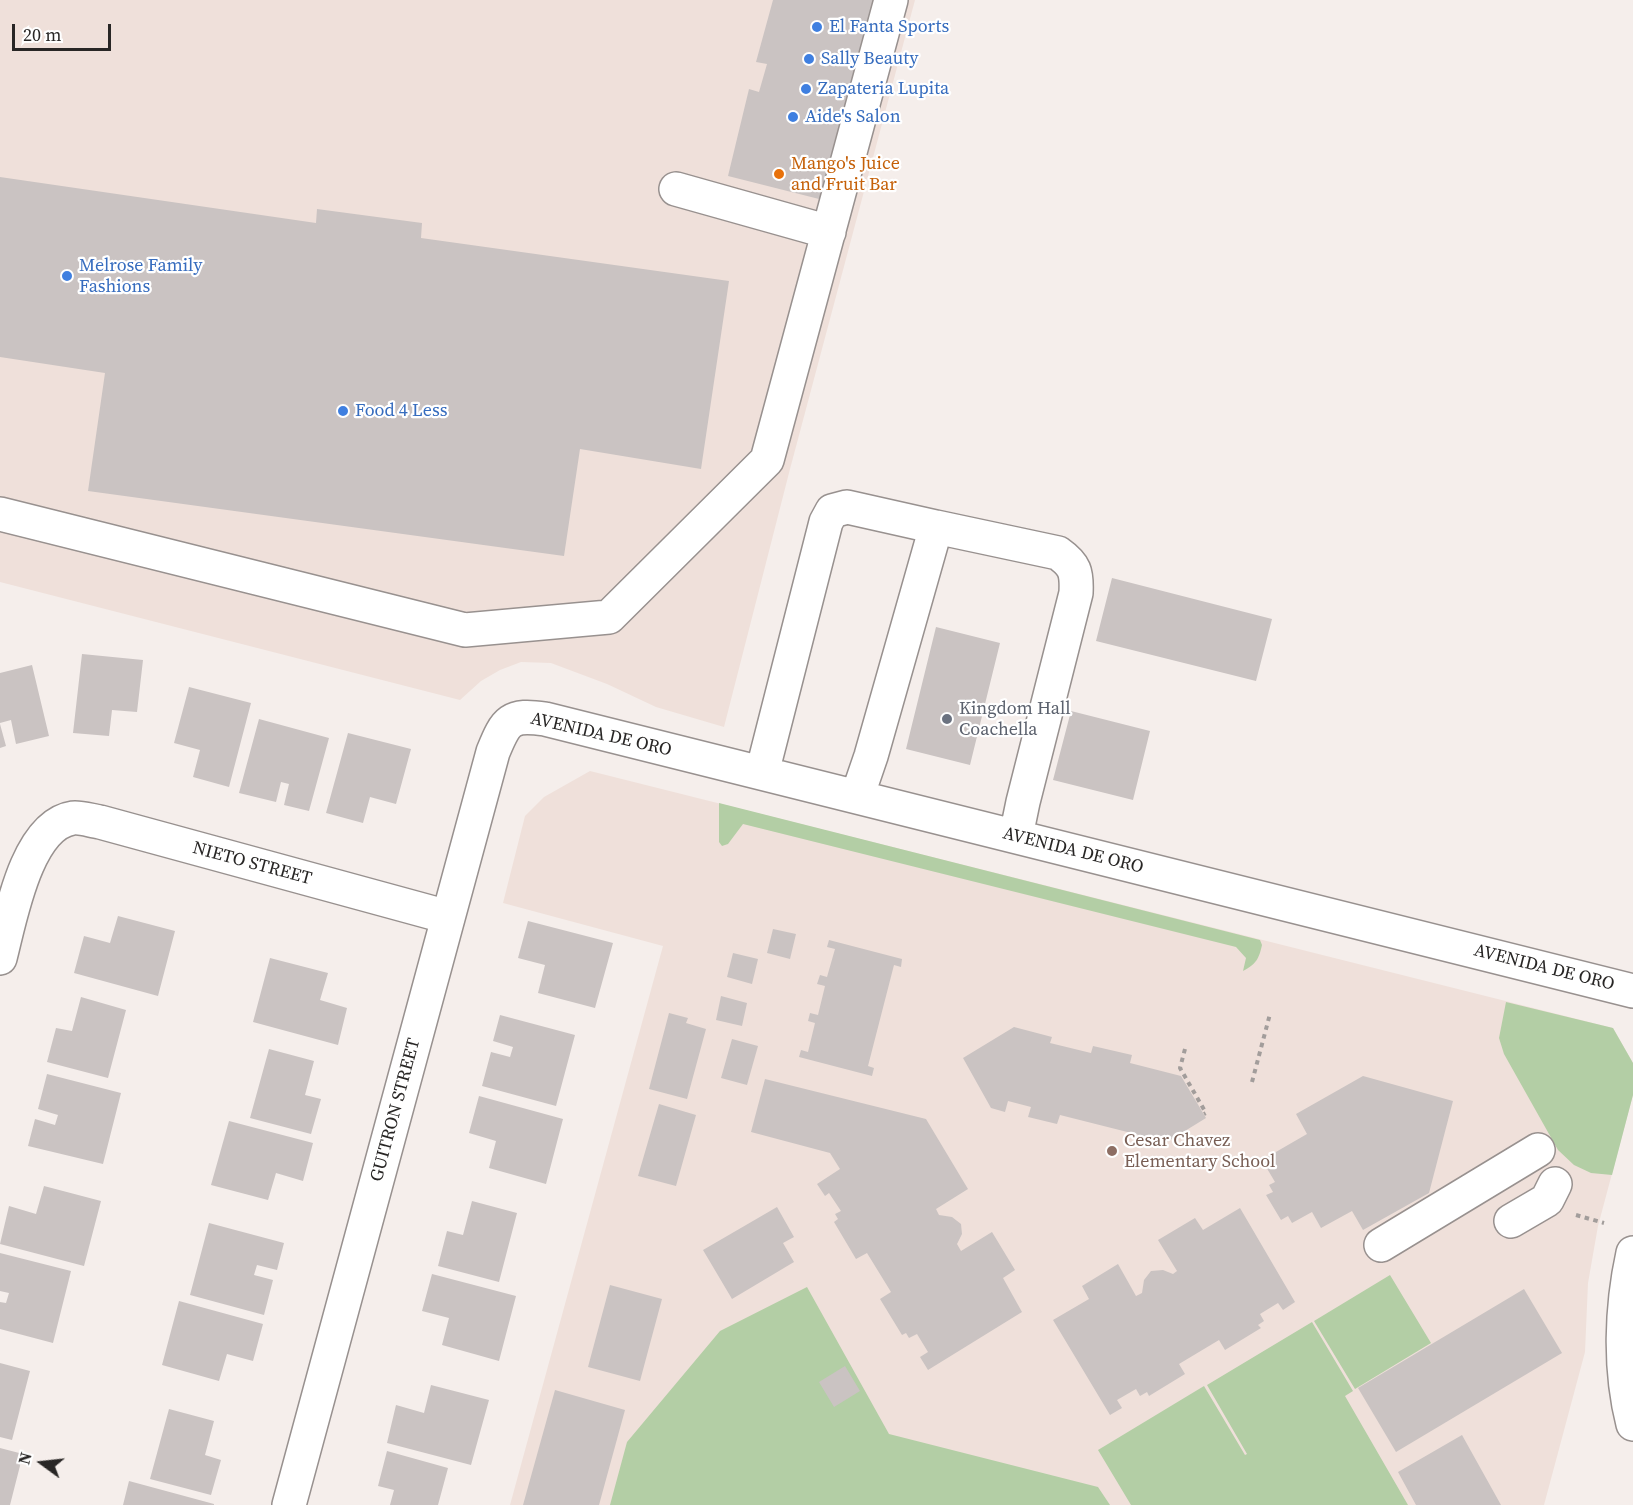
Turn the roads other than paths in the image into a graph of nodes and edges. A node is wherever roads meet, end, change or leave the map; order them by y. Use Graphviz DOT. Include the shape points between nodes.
graph roads {
  1 [pos="891,0"];
  2 [pos="676,189"];
  3 [pos="829,231"];
  4 [pos="0,514"];
  5 [pos="936,527"];
  6 [pos="512,720"];
  7 [pos="762,773"];
  8 [pos="857,797"];
  9 [pos="1016,836"];
  10 [pos="448,917"];
  11 [pos="0,958"];
  12 [pos="1633,991"];
  13 [pos="1538,1150"];
  14 [pos="1555,1184"];
  15 [pos="1511,1221"];
  16 [pos="1381,1245"];
  17 [pos="1633,1253"];
  18 [pos="1633,1424"];
  19 [pos="289,1505"];
  1 -- 3 [label="street"];
  2 -- 3 [label="street"];
  3 -- 4 [label="street" via="767,460 609,617 465,630"];
  5 -- 7 [label="street" via="847,507 832,511"];
  5 -- 8 [label="street"];
  5 -- 9 [label="street" via="1058,553 1070,561 1076,576 1076,593"];
  6 -- 7 [label="street, AVENIDA DE ORO" via="525,716 545,719"];
  6 -- 10 [label="street, GUITRON STREET" via="501,731 493,752"];
  7 -- 8 [label="street, AVENIDA DE ORO"];
  8 -- 9 [label="street, AVENIDA DE ORO"];
  9 -- 12 [label="street, AVENIDA DE ORO"];
  10 -- 11 [label="street, NIETO STREET" via="74,817 55,824 24,870"];
  10 -- 19 [label="street, GUITRON STREET"];
  13 -- 16 [label="street"];
  14 -- 15 [label="street" via="1547,1200"];
  17 -- 18 [label="street" via="1626,1284 1624,1344"];
}
